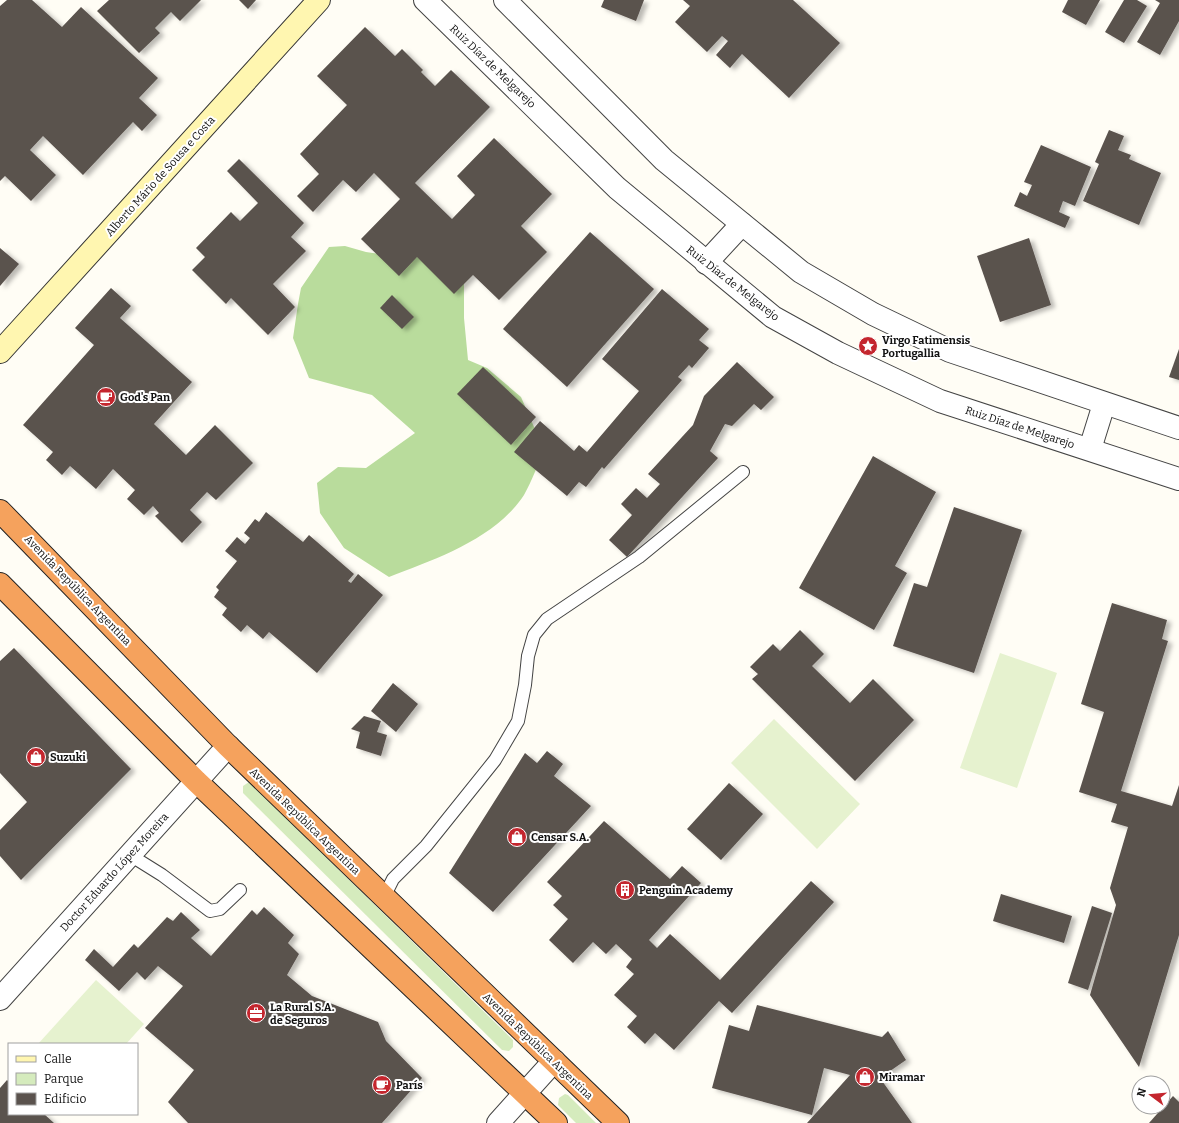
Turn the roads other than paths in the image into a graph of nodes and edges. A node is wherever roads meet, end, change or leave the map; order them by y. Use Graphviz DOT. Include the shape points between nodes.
graph roads {
  1 [pos="319,0"];
  2 [pos="425,0"];
  3 [pos="505,0"];
  4 [pos="742,224"];
  5 [pos="706,263"];
  6 [pos="0,352"];
  7 [pos="1104,404"];
  8 [pos="1179,428"];
  9 [pos="1090,449"];
  10 [pos="742,472"];
  11 [pos="1179,479"];
  12 [pos="0,511"];
  13 [pos="0,584"];
  14 [pos="228,746"];
  15 [pos="196,781"];
  16 [pos="130,855"];
  17 [pos="240,890"];
  18 [pos="384,897"];
  19 [pos="0,999"];
  20 [pos="554,1062"];
  21 [pos="526,1092"];
  22 [pos="498,1123"];
  23 [pos="556,1123"];
  24 [pos="618,1123"];
  1 -- 6 [label="street, Alberto Mário de Sousa e Costa"];
  2 -- 5 [label="street, Ruiz Díaz de Melgarejo" via="618,188"];
  3 -- 4 [label="street" via="664,160"];
  4 -- 5 [label="street"];
  4 -- 7 [label="street" via="801,272 873,314 950,351"];
  5 -- 9 [label="street, Ruiz Díaz de Melgarejo" via="773,317 845,356 940,401"];
  7 -- 8 [label="street"];
  7 -- 9 [label="street"];
  9 -- 11 [label="street, Ruiz Díaz de Melgarejo"];
  10 -- 18 [label="lane" via="639,558 540,626 534,635 528,656 518,721 495,760 426,846 393,879"];
  12 -- 14 [label="highway, Avenida República Argentina"];
  13 -- 15 [label="highway"];
  14 -- 15 [label="street, Doctor Eduardo López Moreira"];
  14 -- 18 [label="highway, Avenida República Argentina"];
  15 -- 16 [label="street, Doctor Eduardo López Moreira"];
  15 -- 21 [label="highway"];
  16 -- 17 [label="lane" via="210,911 220,909"];
  16 -- 19 [label="street, Doctor Eduardo López Moreira"];
  18 -- 20 [label="highway, Avenida República Argentina"];
  20 -- 21 [label="street"];
  20 -- 24 [label="highway, Avenida República Argentina"];
  21 -- 22 [label="street"];
  21 -- 23 [label="highway"];
}
